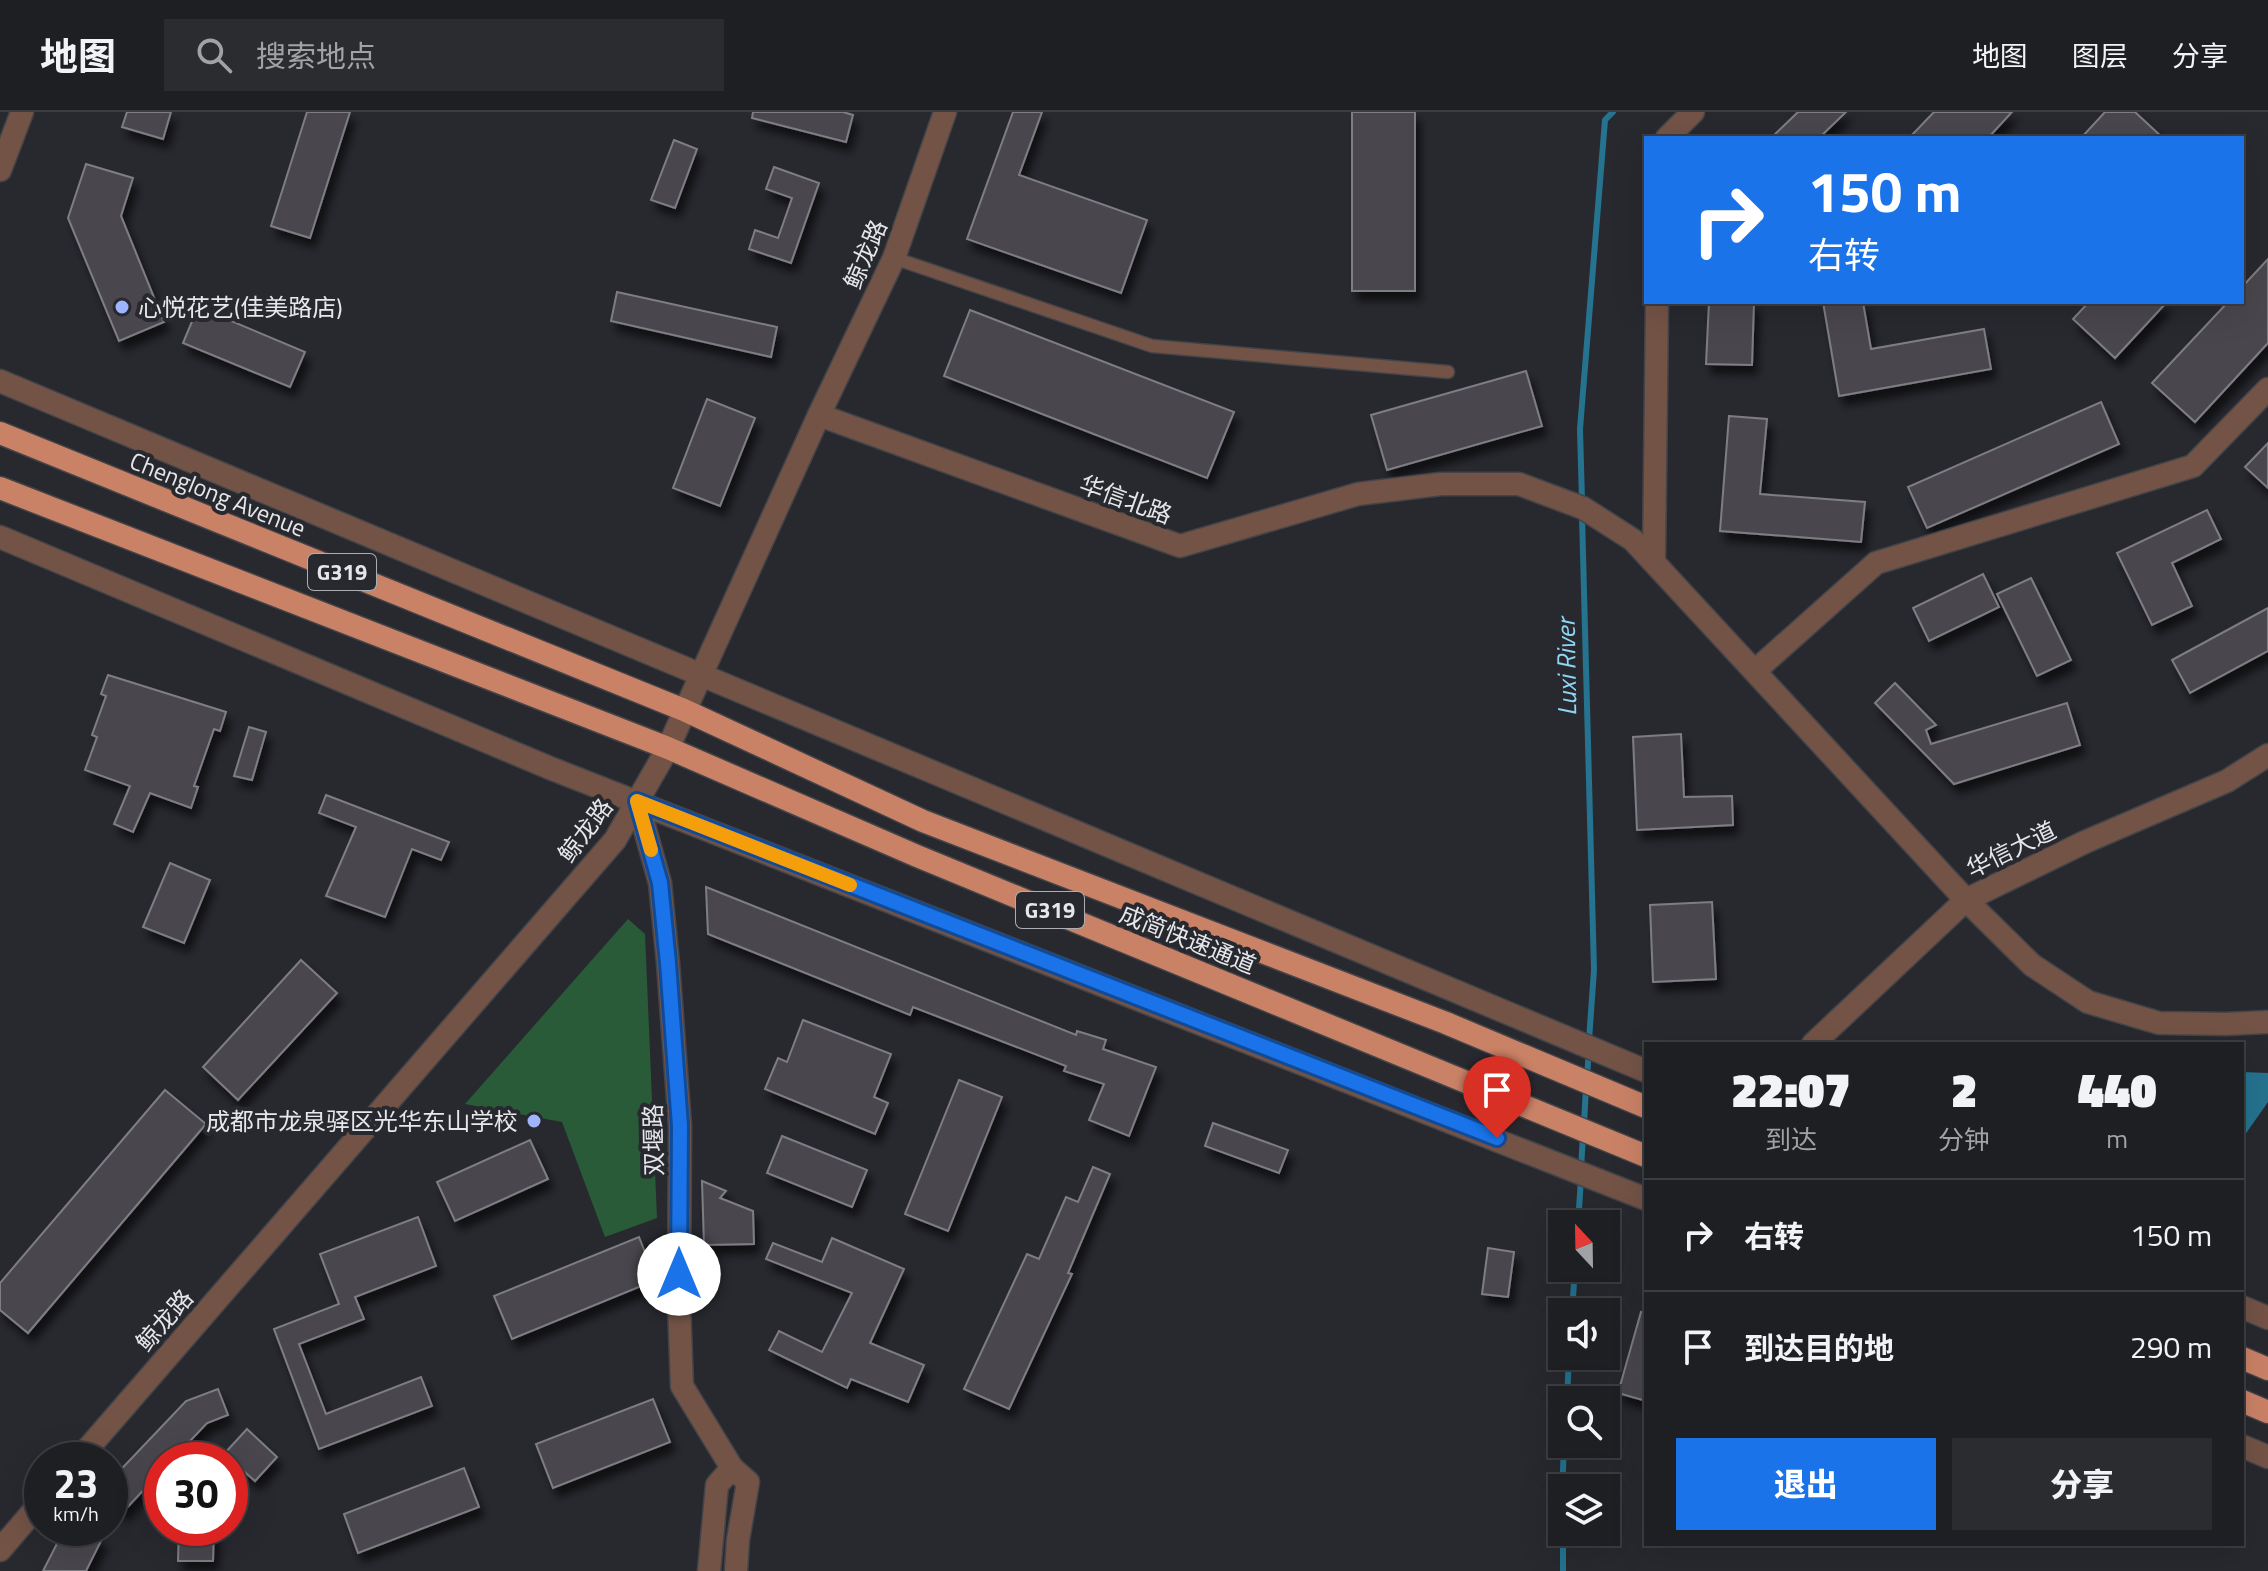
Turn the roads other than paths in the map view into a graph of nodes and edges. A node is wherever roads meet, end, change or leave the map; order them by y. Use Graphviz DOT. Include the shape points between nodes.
graph roads {
  1 [pos="22,112"];
  2 [pos="945,112"];
  3 [pos="1693,112"];
  4 [pos="1669,136"];
  5 [pos="0,170"];
  6 [pos="894,258"];
  7 [pos="1657,304"];
  8 [pos="1448,372"];
  9 [pos="0,381"];
  10 [pos="2268,389"];
  11 [pos="819,415"];
  12 [pos="0,433"];
  13 [pos="0,488"];
  14 [pos="0,537"];
  15 [pos="1654,561"];
  16 [pos="1756,670"];
  17 [pos="703,675"];
  18 [pos="684,710"];
  19 [pos="668,748"];
  20 [pos="2268,755"];
  21 [pos="637,801"];
  22 [pos="1966,900"];
  23 [pos="2268,1022"];
  24 [pos="1815,1042"];
  25 [pos="1644,1070"];
  26 [pos="1644,1106"];
  27 [pos="1644,1155"];
  28 [pos="1644,1198"];
  29 [pos="2244,1308"];
  30 [pos="2268,1318"];
  31 [pos="2244,1359"];
  32 [pos="2268,1369"];
  33 [pos="2244,1402"];
  34 [pos="2268,1412"];
  35 [pos="94,1442"];
  36 [pos="2244,1447"];
  37 [pos="2268,1457"];
  38 [pos="732,1468"];
  39 [pos="24,1522"];
  40 [pos="0,1550"];
  41 [pos="709,1571"];
  42 [pos="736,1571"];
  1 -- 5 [label="street"];
  2 -- 6 [label="street, 鲸龙路"];
  3 -- 4 [label="street"];
  6 -- 8 [label="lane" via="1152,346"];
  6 -- 11 [label="street, 鲸龙路"];
  7 -- 15 [label="street"];
  9 -- 17 [label="street"];
  10 -- 16 [label="street" via="2193,466 1876,563"];
  11 -- 15 [label="street, 华信北路" via="1180,546 1358,494 1441,484 1519,484 1583,508 1633,540"];
  11 -- 17 [label="street, 鲸龙路"];
  12 -- 18 [label="highway, Chenglong Avenue / G319"];
  13 -- 19 [label="highway, G319"];
  14 -- 21 [label="street"];
  15 -- 16 [label="street"];
  16 -- 22 [label="street"];
  17 -- 18 [label="street, 鲸龙路"];
  17 -- 25 [label="street"];
  18 -- 19 [label="street, 鲸龙路"];
  18 -- 26 [label="highway, 成简快速通道 / G319" via="923,821 1446,1023"];
  19 -- 21 [label="street, 鲸龙路"];
  19 -- 27 [label="highway, 成简快速通道 / G319"];
  20 -- 22 [label="street, 华信大道" via="2227,781"];
  21 -- 28 [label="street"];
  21 -- 35 [label="street, 鲸龙路" via="615,840"];
  21 -- 38 [label="street, 双堰路" via="660,883 670,978 680,1126 682,1386"];
  22 -- 23 [label="street" via="2032,965 2088,1002 2159,1023"];
  22 -- 24 [label="street, 华信大道"];
  29 -- 30 [label="street"];
  31 -- 32 [label="highway"];
  33 -- 34 [label="highway"];
  36 -- 37 [label="street"];
  38 -- 41 [label="street" via="717,1485"];
  38 -- 42 [label="street, 双堰路" via="748,1482"];
  39 -- 40 [label="street"];
}
